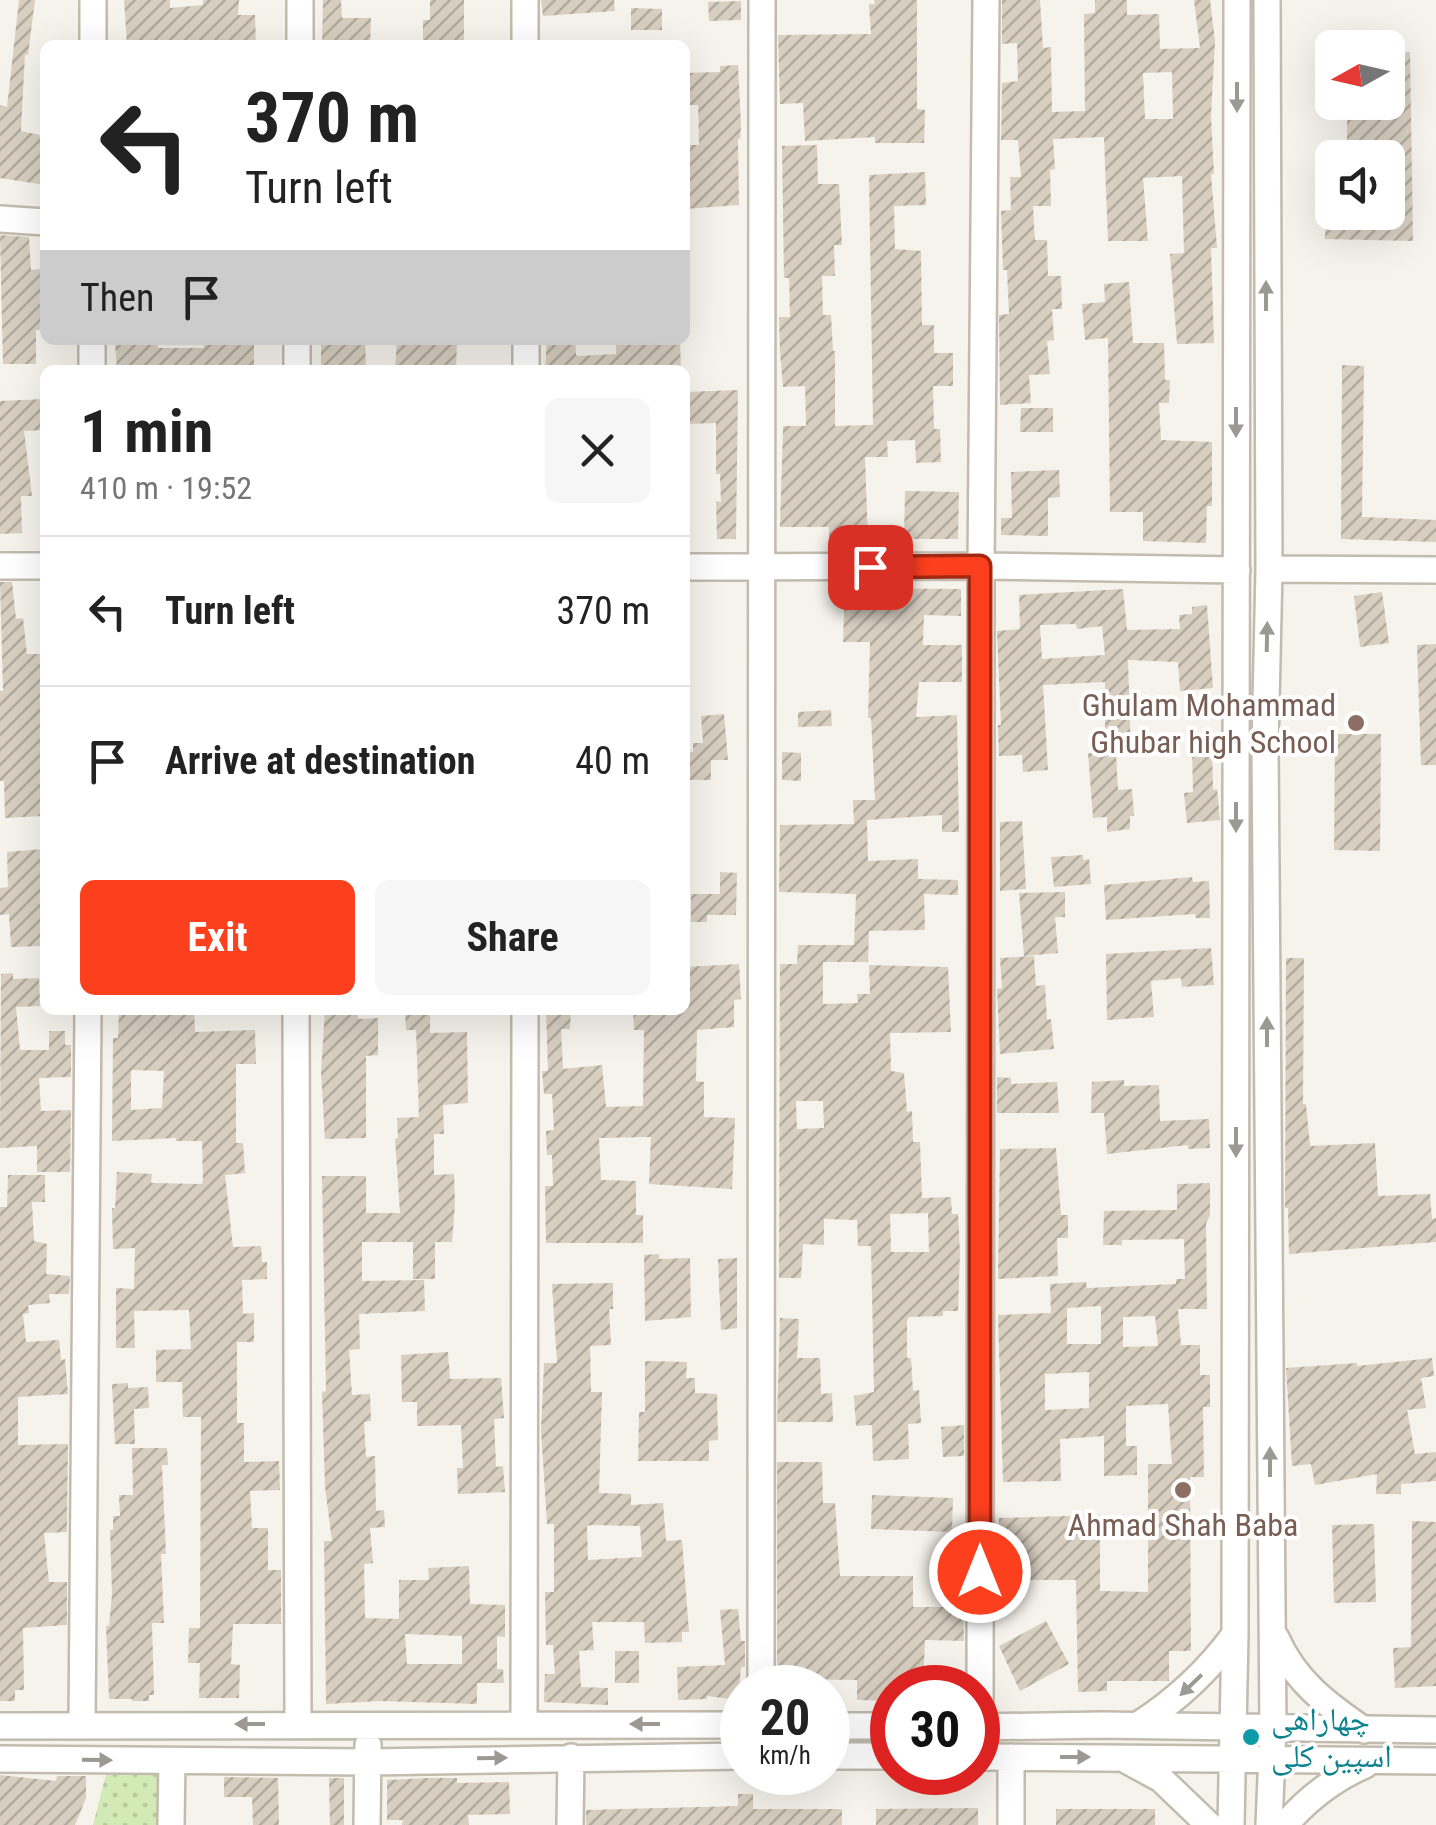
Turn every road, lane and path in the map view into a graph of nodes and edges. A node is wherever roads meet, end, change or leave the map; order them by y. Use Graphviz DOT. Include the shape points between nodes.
graph roads {
  1 [pos="93,0"];
  2 [pos="300,0"];
  3 [pos="525,0"];
  4 [pos="762,0"];
  5 [pos="986,0"];
  6 [pos="1237,0"];
  7 [pos="1266,0"];
  8 [pos="93,40"];
  9 [pos="300,40"];
  10 [pos="525,40"];
  11 [pos="0,219"];
  12 [pos="40,222"];
  13 [pos="1236,356"];
  14 [pos="1266,356"];
  15 [pos="0,566"];
  16 [pos="40,566"];
  17 [pos="980,566"];
  18 [pos="690,567"];
  19 [pos="760,568"];
  20 [pos="1269,569"];
  21 [pos="1237,570"];
  22 [pos="1436,570"];
  23 [pos="1236,747"];
  24 [pos="1265,748"];
  25 [pos="88,1015"];
  26 [pos="296,1015"];
  27 [pos="525,1015"];
  28 [pos="1272,1629"];
  29 [pos="1235,1634"];
  30 [pos="761,1665"];
  31 [pos="979,1665"];
  32 [pos="82,1723"];
  33 [pos="298,1724"];
  34 [pos="368,1724"];
  35 [pos="524,1724"];
  36 [pos="446,1725"];
  37 [pos="720,1725"];
  38 [pos="1138,1725"];
  39 [pos="0,1726"];
  40 [pos="1000,1727"];
  41 [pos="1232,1728"];
  42 [pos="1273,1729"];
  43 [pos="1364,1730"];
  44 [pos="1436,1730"];
  45 [pos="720,1756"];
  46 [pos="571,1757"];
  47 [pos="1000,1757"];
  48 [pos="1010,1757"];
  49 [pos="1122,1758"];
  50 [pos="0,1759"];
  51 [pos="1232,1759"];
  52 [pos="448,1760"];
  53 [pos="1273,1760"];
  54 [pos="172,1761"];
  55 [pos="1374,1761"];
  56 [pos="1436,1761"];
  57 [pos="368,1762"];
  58 [pos="171,1825"];
  59 [pos="367,1825"];
  60 [pos="570,1825"];
  61 [pos="1011,1825"];
  62 [pos="1209,1825"];
  63 [pos="1231,1825"];
  64 [pos="1270,1825"];
  65 [pos="1285,1825"];
  1 -- 8 [label="street"];
  2 -- 9 [label="street"];
  3 -- 10 [label="street"];
  4 -- 19 [label="street"];
  5 -- 17 [label="street"];
  6 -- 13 [label="street, one-way"];
  14 -- 7 [label="street, one-way"];
  11 -- 12 [label="street"];
  13 -- 14 [label="street"];
  13 -- 21 [label="street, one-way"];
  14 -- 20 [label="street"];
  15 -- 16 [label="street"];
  17 -- 19 [label="street"];
  17 -- 21 [label="street"];
  17 -- 31 [label="street"];
  18 -- 19 [label="street"];
  19 -- 30 [label="street"];
  20 -- 22 [label="street"];
  24 -- 20 [label="street, one-way"];
  21 -- 23 [label="street"];
  23 -- 24 [label="street"];
  23 -- 29 [label="street, one-way"];
  28 -- 24 [label="street, one-way"];
  25 -- 32 [label="street"];
  26 -- 33 [label="street"];
  27 -- 35 [label="street"];
  28 -- 42 [label="street"];
  28 -- 43 [label="street" via="1288,1664 1321,1702"];
  29 -- 38 [label="street, one-way" via="1171,1704"];
  29 -- 41 [label="street"];
  33 -- 32 [label="street, one-way"];
  32 -- 39 [label="street"];
  33 -- 34 [label="street"];
  34 -- 36 [label="street"];
  34 -- 57 [label="street"];
  35 -- 36 [label="street"];
  37 -- 35 [label="street, one-way"];
  36 -- 52 [label="street"];
  38 -- 40 [label="street"];
  38 -- 41 [label="street"];
  41 -- 42 [label="street"];
  41 -- 51 [label="street"];
  42 -- 43 [label="street"];
  42 -- 53 [label="street"];
  43 -- 44 [label="street"];
  45 -- 46 [label="street"];
  52 -- 46 [label="street, one-way"];
  46 -- 60 [label="street"];
  47 -- 48 [label="street"];
  48 -- 49 [label="street, one-way"];
  48 -- 61 [label="street"];
  49 -- 51 [label="street"];
  49 -- 62 [label="street" via="1161,1778"];
  50 -- 54 [label="street, one-way"];
  51 -- 53 [label="street"];
  51 -- 63 [label="street"];
  52 -- 57 [label="street"];
  53 -- 55 [label="street"];
  53 -- 64 [label="street"];
  54 -- 57 [label="street"];
  54 -- 58 [label="street"];
  55 -- 56 [label="street"];
  55 -- 65 [label="street" via="1339,1776"];
  57 -- 59 [label="street"];
}
